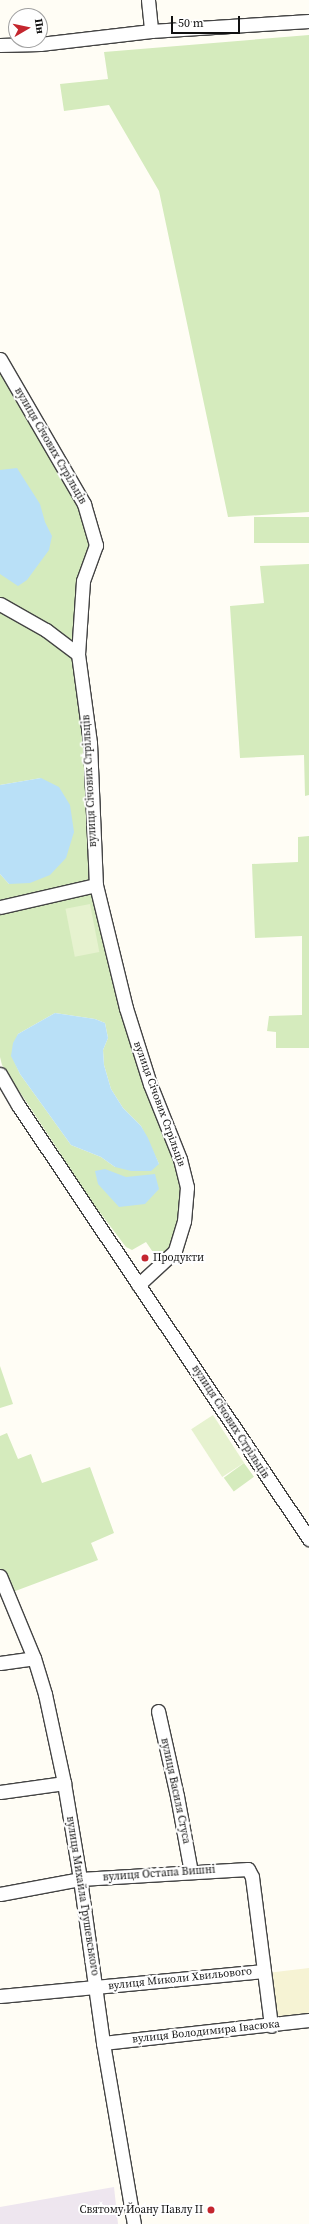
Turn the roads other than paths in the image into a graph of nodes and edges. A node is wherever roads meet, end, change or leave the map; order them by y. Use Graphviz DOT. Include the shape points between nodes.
graph roads {
  1 [pos="148,0"];
  2 [pos="309,21"];
  3 [pos="151,31"];
  4 [pos="0,45"];
  5 [pos="0,359"];
  6 [pos="0,604"];
  7 [pos="78,654"];
  8 [pos="96,885"];
  9 [pos="0,907"];
  10 [pos="0,1074"];
  11 [pos="138,1285"];
  12 [pos="309,1539"];
  13 [pos="0,1576"];
  14 [pos="34,1658"];
  15 [pos="0,1663"];
  16 [pos="158,1711"];
  17 [pos="64,1783"];
  18 [pos="0,1792"];
  19 [pos="191,1872"];
  20 [pos="80,1879"];
  21 [pos="0,1894"];
  22 [pos="264,1971"];
  23 [pos="96,1987"];
  24 [pos="0,1996"];
  25 [pos="309,2020"];
  26 [pos="271,2026"];
  27 [pos="103,2043"];
  28 [pos="134,2224"];
  1 -- 3 [label="street"];
  2 -- 3 [label="street"];
  3 -- 4 [label="street" via="40,44"];
  5 -- 7 [label="street, вулиця Січових Стрільців" via="84,504 96,545 83,581"];
  6 -- 7 [label="street" via="46,630"];
  7 -- 8 [label="street, вулиця Січових Стрільців" via="90,743"];
  8 -- 9 [label="street"];
  8 -- 11 [label="street, вулиця Січових Стрільців" via="128,1014 150,1084 180,1159 187,1187 184,1221 175,1251"];
  10 -- 11 [label="street, вулиця Січових Стрільців" via="18,1106"];
  11 -- 12 [label="street, вулиця Січових Стрільців"];
  13 -- 14 [label="street, вулиця Михайла Грушевського"];
  14 -- 15 [label="street"];
  14 -- 17 [label="street, вулиця Михайла Грушевського" via="45,1694"];
  16 -- 19 [label="street, вулиця Василя Стуса"];
  17 -- 18 [label="street"];
  17 -- 20 [label="street, вулиця Михайла Грушевського"];
  19 -- 20 [label="street, вулиця Остапа Вишні"];
  19 -- 22 [label="street, вулиця Остапа Вишні" via="248,1869 252,1877"];
  20 -- 21 [label="street, вулиця Остапа Вишні"];
  20 -- 23 [label="street, вулиця Михайла Грушевського"];
  22 -- 23 [label="street, вулиця Миколи Хвильового"];
  22 -- 26 [label="street"];
  23 -- 24 [label="street, вулиця Миколи Хвильового"];
  23 -- 27 [label="street, вулиця Михайла Грушевського"];
  25 -- 26 [label="street, вулиця Володимира Івасюка"];
  26 -- 27 [label="street, вулиця Володимира Івасюка"];
  27 -- 28 [label="street, вулиця Михайла Грушевського"];
}
